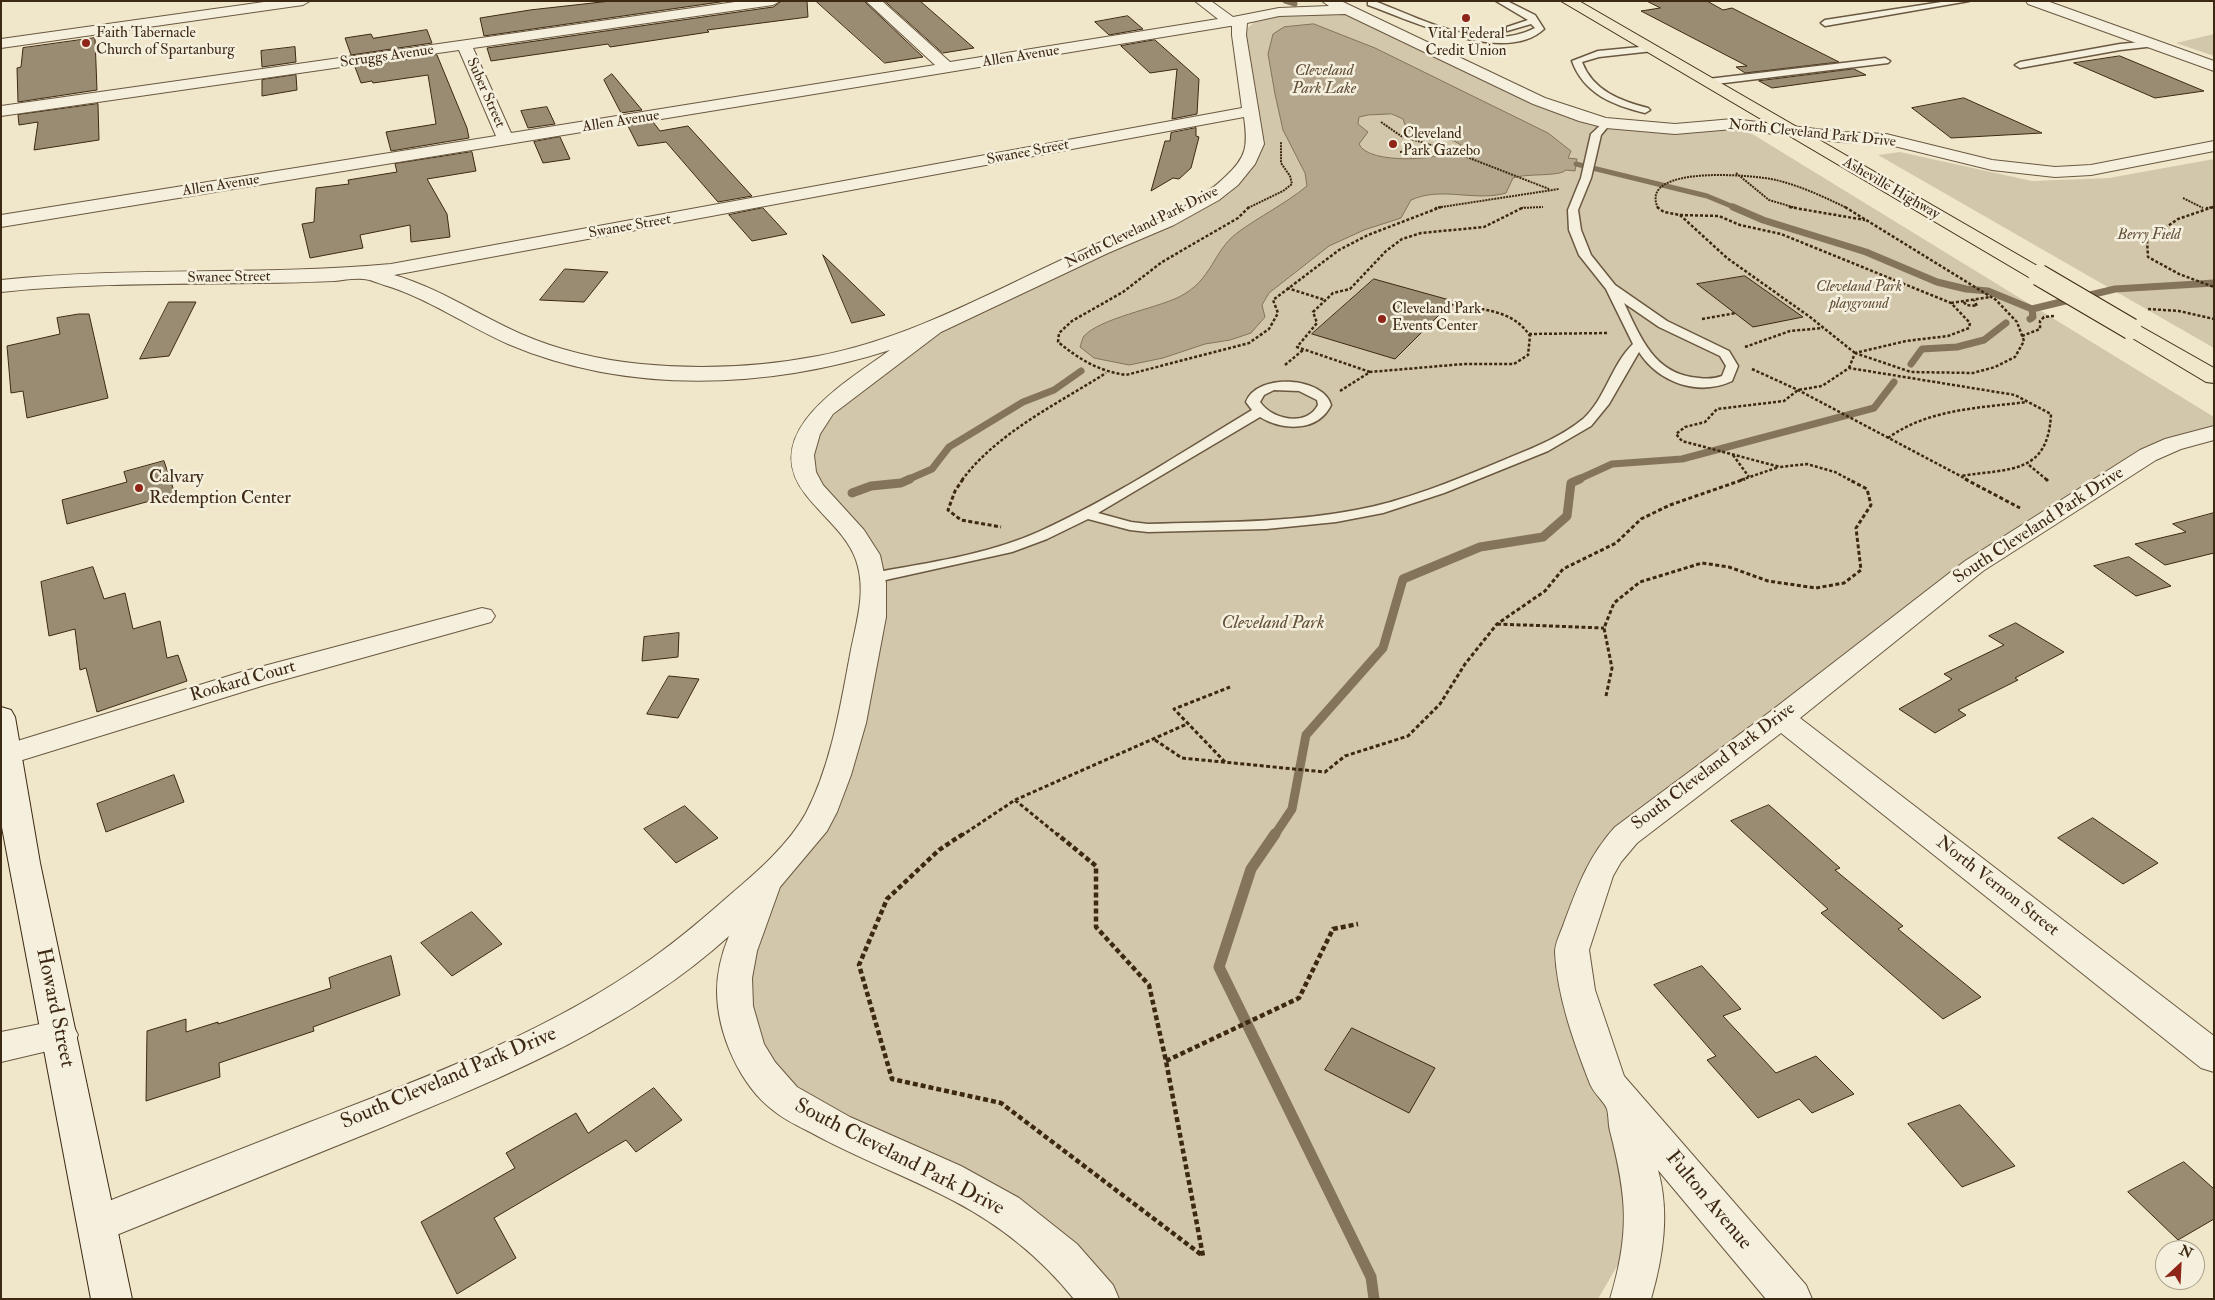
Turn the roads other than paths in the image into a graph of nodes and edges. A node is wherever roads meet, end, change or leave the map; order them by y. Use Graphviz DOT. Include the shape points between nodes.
graph roads {
  1 [pos="303,1"];
  2 [pos="773,1"];
  3 [pos="873,1"];
  4 [pos="1202,1"];
  5 [pos="1303,1"];
  6 [pos="1500,1"];
  7 [pos="1568,1"];
  8 [pos="1965,1"];
  9 [pos="2034,1"];
  10 [pos="1371,3"];
  11 [pos="1334,7"];
  12 [pos="1236,21"];
  13 [pos="1533,22"];
  14 [pos="1825,23"];
  15 [pos="1510,29"];
  16 [pos="1497,33"];
  17 [pos="1479,39"];
  18 [pos="1,44"];
  19 [pos="2152,44"];
  20 [pos="464,45"];
  21 [pos="1650,48"];
  22 [pos="1884,61"];
  23 [pos="2020,65"];
  24 [pos="2214,66"];
  25 [pos="948,69"];
  26 [pos="1708,82"];
  27 [pos="1645,110"];
  28 [pos="1252,111"];
  29 [pos="1,112"];
  30 [pos="1606,123"];
  31 [pos="1792,131"];
  32 [pos="506,140"];
  33 [pos="2214,146"];
  34 [pos="1,222"];
  35 [pos="368,273"];
  36 [pos="1,286"];
  37 [pos="1611,288"];
  38 [pos="936,326"];
  39 [pos="1640,344"];
  40 [pos="2214,377"];
  41 [pos="1259,412"];
  42 [pos="2214,433"];
  43 [pos="1086,514"];
  44 [pos="872,578"];
  45 [pos="482,616"];
  46 [pos="1,717"];
  47 [pos="1780,718"];
  48 [pos="6,755"];
  49 [pos="766,880"];
  50 [pos="60,1035"];
  51 [pos="1,1048"];
  52 [pos="2214,1057"];
  53 [pos="1625,1103"];
  54 [pos="100,1223"];
  55 [pos="112,1299"];
  56 [pos="1099,1299"];
  57 [pos="1630,1299"];
  58 [pos="1792,1299"];
  1 -- 18 [label="street"];
  2 -- 20 [label="street, Scruggs Avenue"];
  3 -- 25 [label="street"];
  4 -- 12 [label="street"];
  5 -- 11 [label="street"];
  6 -- 13 [label="lane" via="1532,17"];
  7 -- 21 [label="main road, Asheville Highway"];
  8 -- 14 [label="lane"];
  9 -- 19 [label="street"];
  10 -- 17 [label="lane" via="1465,37"];
  11 -- 12 [label="street, North Cleveland Park Drive" via="1279,12"];
  11 -- 30 [label="street, North Cleveland Park Drive" via="1539,101"];
  12 -- 25 [label="street, Allen Avenue"];
  12 -- 28 [label="street, North Cleveland Park Drive"];
  13 -- 15 [label="lane"];
  13 -- 17 [label="lane" via="1540,29 1526,37 1504,41"];
  16 -- 17 [label="lane"];
  19 -- 23 [label="lane"];
  19 -- 24 [label="street"];
  20 -- 29 [label="street, Scruggs Avenue"];
  20 -- 32 [label="street, Suber Street"];
  21 -- 26 [label="main road, Asheville Highway"];
  21 -- 27 [label="lane" via="1591,55 1577,61 1596,89 1622,104"];
  22 -- 26 [label="lane"];
  25 -- 32 [label="street, Allen Avenue"];
  26 -- 31 [label="main road, Asheville Highway"];
  28 -- 35 [label="street, Swanee Street"];
  28 -- 38 [label="street, North Cleveland Park Drive" via="1256,144 1252,158 1228,187 1183,212"];
  30 -- 31 [label="street, North Cleveland Park Drive" via="1660,128 1733,124"];
  30 -- 37 [label="lane" via="1596,134 1586,178 1573,210 1574,230 1594,269"];
  31 -- 33 [label="street, North Cleveland Park Drive" via="1886,139 1992,165 2055,172 2091,170"];
  31 -- 40 [label="main road, Asheville Highway, bridge"];
  32 -- 34 [label="street, Allen Avenue"];
  35 -- 36 [label="street, Swanee Street" via="318,277 57,280"];
  35 -- 38 [label="street, North Cleveland Park Drive" via="410,287 490,328 551,352 626,369 668,374 713,375 805,364 875,348"];
  37 -- 39 [label="lane"];
  37 -- 39 [label="lane" via="1663,324 1725,354 1732,366 1727,378 1716,384 1691,382 1666,375 1655,367"];
  38 -- 44 [label="street, North Cleveland Park Drive" via="825,409 805,439 802,455 810,486 858,539 868,557"];
  39 -- 43 [label="lane" via="1631,351 1602,407 1571,435 1404,502 1338,518 1284,523 1148,528"];
  41 -- 41 [label="lane" via="1272,419 1305,420 1320,413 1324,402 1321,396 1307,388 1277,385 1254,396 1252,402"];
  41 -- 43 [label="lane"];
  42 -- 47 [label="street, South Cleveland Park Drive" via="2173,444 2148,455 1974,566"];
  43 -- 44 [label="lane" via="1042,536 1006,548"];
  44 -- 49 [label="street, South Cleveland Park Drive" via="873,615 856,709 841,764 818,820"];
  45 -- 48 [label="street, Rookard Court" via="255,678"];
  46 -- 48 [label="street, Howard Street"];
  47 -- 52 [label="street, North Vernon Street"];
  47 -- 53 [label="street, South Cleveland Park Drive" via="1626,835 1608,854 1597,876 1572,950 1578,990 1591,1036 1609,1085"];
  48 -- 50 [label="street, Howard Street" via="29,895"];
  49 -- 54 [label="street, South Cleveland Park Drive" via="726,920 687,952 637,988 572,1026 459,1079"];
  49 -- 56 [label="street, South Cleveland Park Drive" via="739,953 734,990 739,1029 755,1065 782,1097 853,1138 933,1172 990,1201 1043,1240"];
  50 -- 51 [label="street"];
  50 -- 54 [label="street, Howard Street"];
  53 -- 57 [label="street" via="1627,1127 1640,1173 1644,1218 1640,1263"];
  53 -- 58 [label="street, Fulton Avenue"];
  54 -- 55 [label="street, Howard Street"];
}
